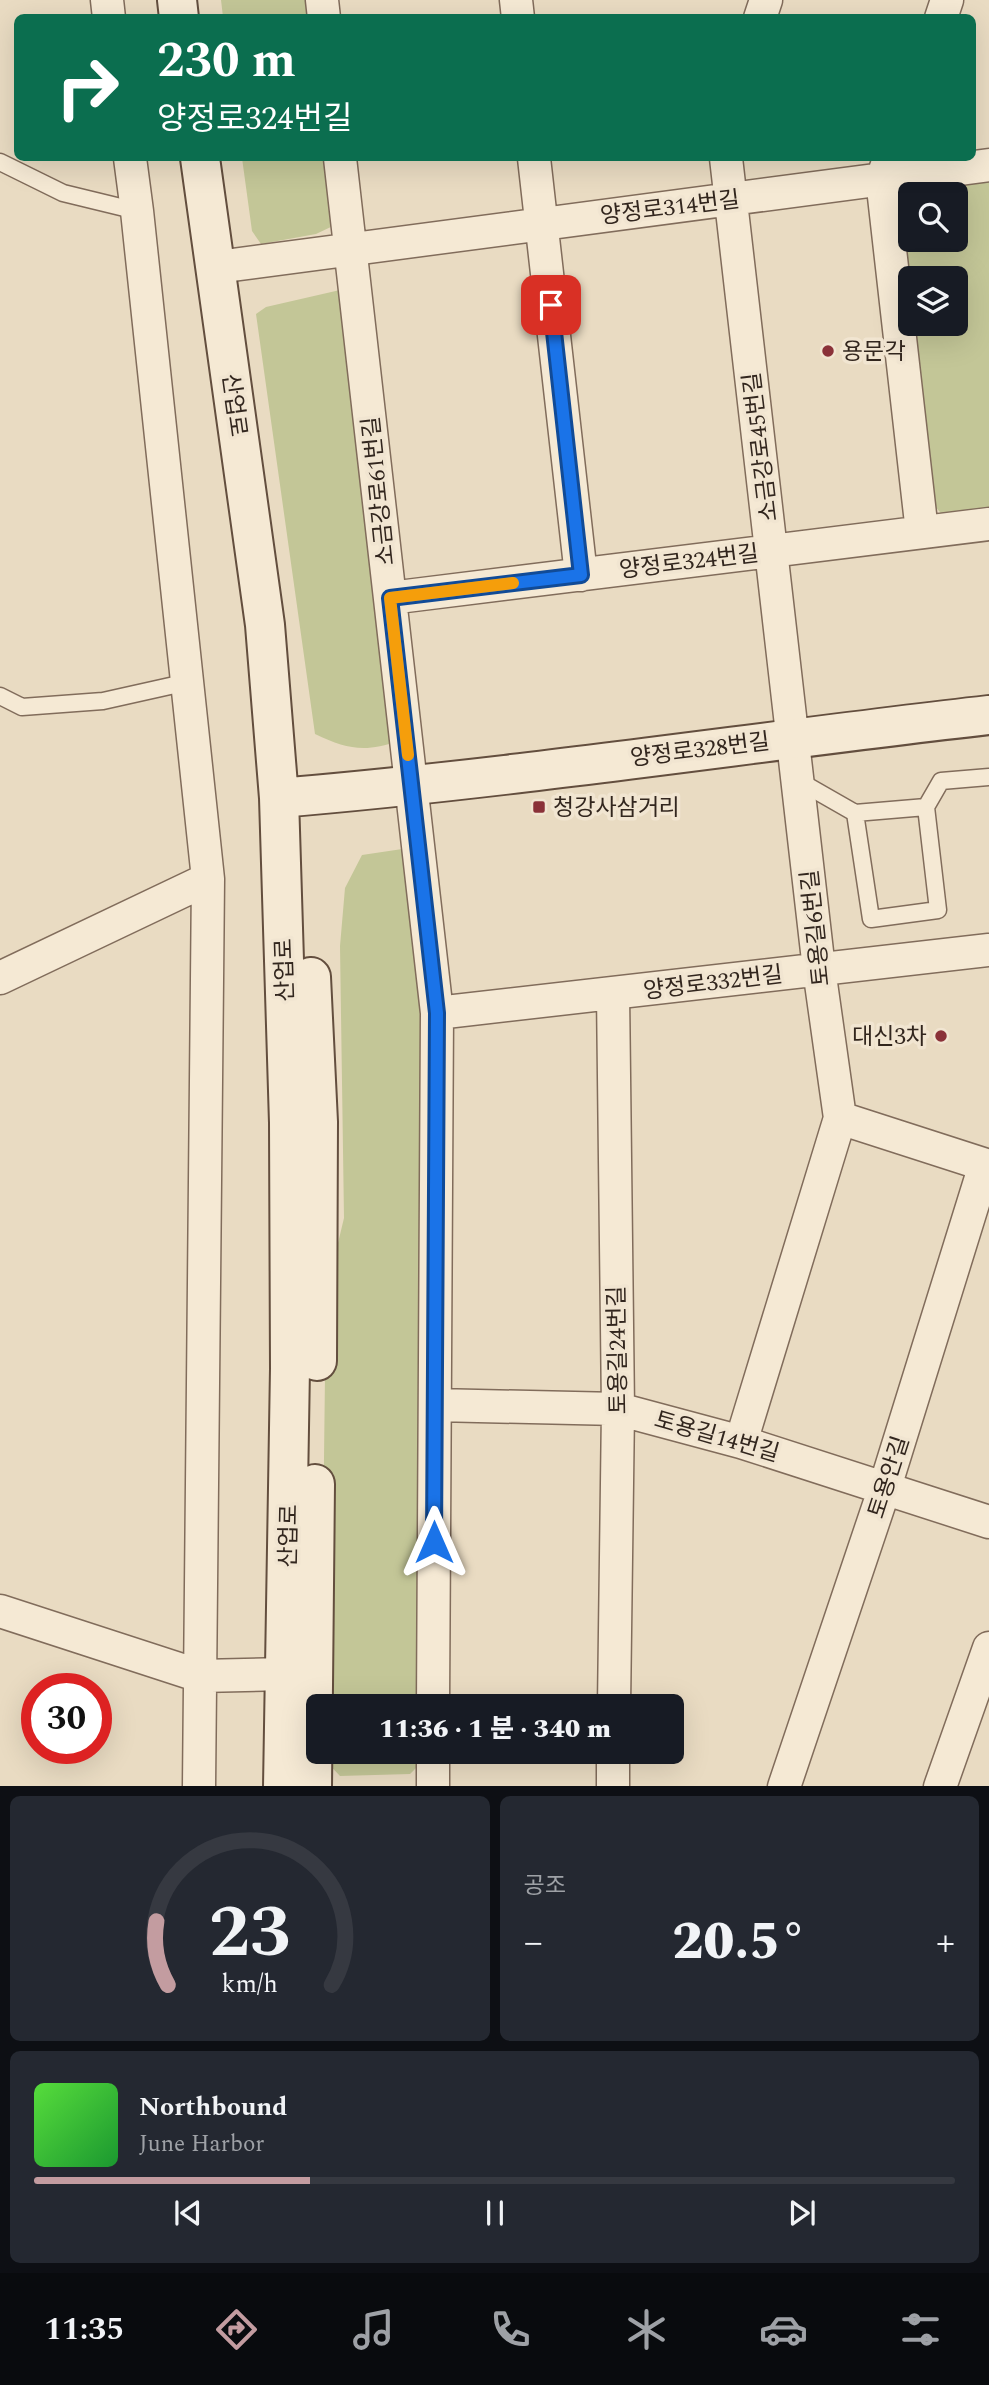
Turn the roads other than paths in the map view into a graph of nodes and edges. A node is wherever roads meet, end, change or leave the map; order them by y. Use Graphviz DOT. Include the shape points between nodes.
graph roads {
  1 [pos="130,161"];
  2 [pos="201,161"];
  3 [pos="226,161"];
  4 [pos="340,161"];
  5 [pos="534,161"];
  6 [pos="726,161"];
  7 [pos="0,162"];
  8 [pos="989,165"];
  9 [pos="886,168"];
  10 [pos="730,200"];
  11 [pos="138,211"];
  12 [pos="542,224"];
  13 [pos="350,249"];
  14 [pos="229,266"];
  15 [pos="989,524"];
  16 [pos="922,532"];
  17 [pos="773,551"];
  18 [pos="581,575"];
  19 [pos="390,598"];
  20 [pos="188,682"];
  21 [pos="0,695"];
  22 [pos="989,715"];
  23 [pos="794,737"];
  24 [pos="989,777"];
  25 [pos="799,781"];
  26 [pos="411,786"];
  27 [pos="291,797"];
  28 [pos="926,807"];
  29 [pos="855,813"];
  30 [pos="208,879"];
  31 [pos="989,950"];
  32 [pos="819,970"];
  33 [pos="0,978"];
  34 [pos="613,993"];
  35 [pos="437,1013"];
  36 [pos="840,1118"];
  37 [pos="987,1165"];
  38 [pos="435,1405"];
  39 [pos="618,1409"];
  40 [pos="741,1442"];
  41 [pos="885,1487"];
  42 [pos="989,1522"];
  43 [pos="0,1611"];
  44 [pos="989,1648"];
  45 [pos="286,1674"];
  46 [pos="200,1676"];
  47 [pos="433,1694"];
  48 [pos="614,1694"];
  49 [pos="433,1764"];
  50 [pos="613,1764"];
  51 [pos="199,1786"];
  52 [pos="284,1786"];
  53 [pos="312,1786"];
  54 [pos="433,1786"];
  55 [pos="613,1786"];
  56 [pos="784,1786"];
  57 [pos="940,1786"];
  1 -- 11 [label="street"];
  2 -- 14 [label="street, 산업로"];
  3 -- 14 [label="street, 산업로"];
  4 -- 13 [label="street, 소금강로61번길"];
  5 -- 12 [label="street"];
  6 -- 10 [label="street, 소금강로45번길"];
  7 -- 11 [label="lane" via="63,192"];
  8 -- 9 [label="street, 양정로314번길"];
  9 -- 10 [label="street, 양정로314번길"];
  9 -- 16 [label="street"];
  10 -- 12 [label="street, 양정로314번길"];
  10 -- 17 [label="street, 소금강로45번길"];
  11 -- 20 [label="street"];
  12 -- 13 [label="street, 양정로314번길"];
  12 -- 18 [label="street"];
  13 -- 14 [label="street, 양정로314번길"];
  13 -- 19 [label="street, 소금강로61번길"];
  14 -- 27 [label="street, 산업로" via="265,625"];
  15 -- 16 [label="street, 양정로324번길"];
  16 -- 17 [label="street, 양정로324번길"];
  17 -- 18 [label="street, 양정로324번길"];
  17 -- 23 [label="street, 소금강로45번길"];
  18 -- 19 [label="street, 양정로324번길"];
  19 -- 26 [label="street, 소금강로61번길"];
  20 -- 21 [label="lane" via="103,701 22,707"];
  20 -- 30 [label="street"];
  22 -- 23 [label="street, 양정로328번길"];
  23 -- 25 [label="street, 토용길6번길"];
  23 -- 26 [label="street, 양정로328번길"];
  24 -- 28 [label="lane" via="941,781"];
  25 -- 29 [label="lane"];
  25 -- 32 [label="street, 토용길6번길"];
  26 -- 27 [label="street, 양정로328번길"];
  26 -- 35 [label="street, 소금강로61번길"];
  27 -- 45 [label="street, 산업로"];
  27 -- 53 [label="street, 산업로" via="317,1122"];
  28 -- 29 [label="lane"];
  28 -- 29 [label="lane" via="938,910 871,919"];
  30 -- 33 [label="street"];
  30 -- 46 [label="street"];
  31 -- 32 [label="street, 양정로332번길"];
  32 -- 34 [label="street, 양정로332번길"];
  32 -- 36 [label="street, 토용길6번길"];
  34 -- 35 [label="street, 양정로332번길"];
  34 -- 39 [label="street, 토용길24번길"];
  35 -- 38 [label="street, 소금강로61번길"];
  36 -- 37 [label="street"];
  36 -- 40 [label="street, 토용길6번길"];
  37 -- 41 [label="street, 토용안길"];
  38 -- 39 [label="street, 토용길14번길"];
  38 -- 47 [label="street, 소금강로61번길"];
  39 -- 40 [label="street, 토용길14번길"];
  39 -- 48 [label="street, 토용길24번길"];
  40 -- 41 [label="street, 토용길14번길"];
  41 -- 42 [label="street, 토용길14번길"];
  41 -- 56 [label="street, 토용안길"];
  43 -- 46 [label="street"];
  44 -- 57 [label="street"];
  45 -- 46 [label="street"];
  45 -- 52 [label="street, 산업로"];
  46 -- 51 [label="street"];
  49 -- 54 [label="street"];
  50 -- 55 [label="street"];
}
